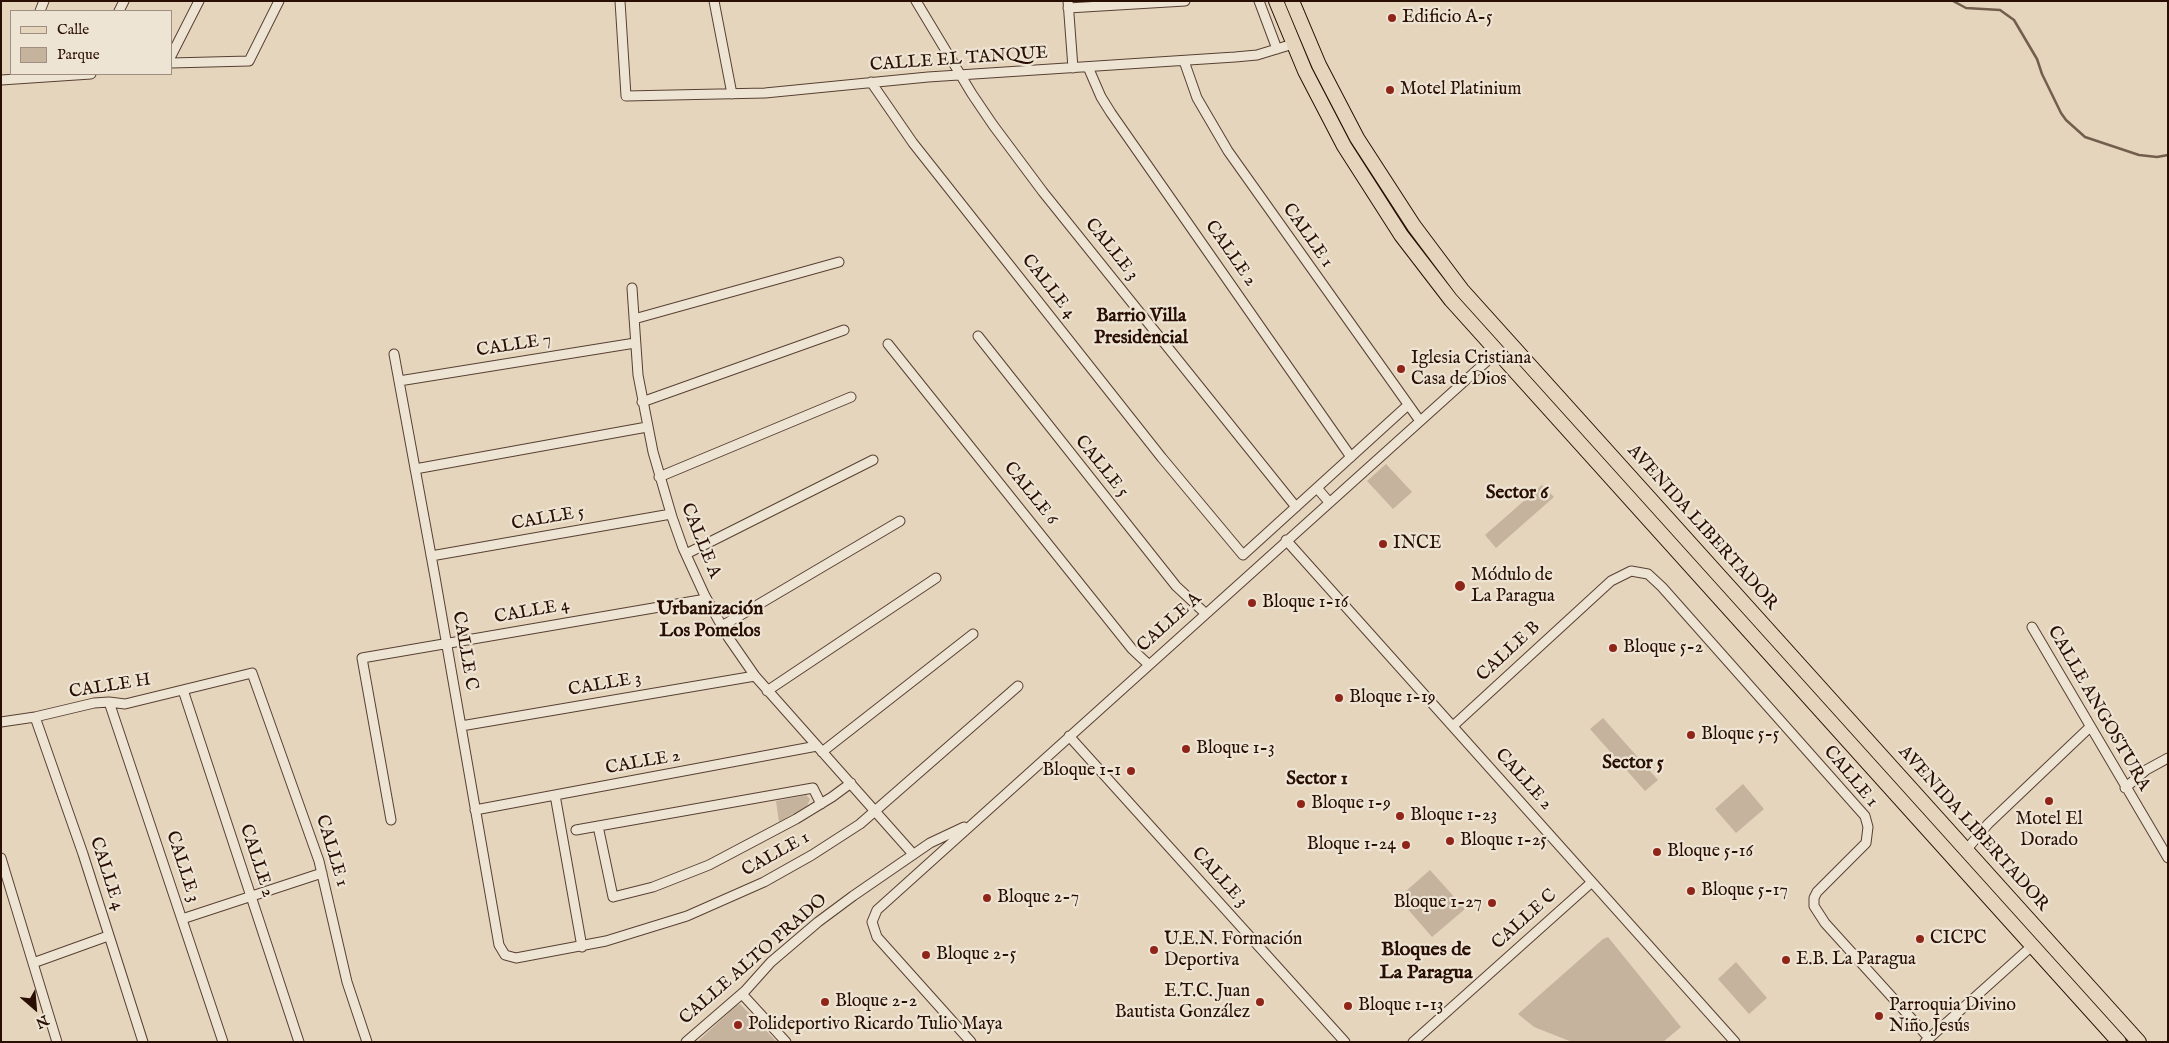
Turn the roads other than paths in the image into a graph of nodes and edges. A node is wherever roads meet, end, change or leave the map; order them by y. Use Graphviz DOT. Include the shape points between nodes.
graph roads {
  1 [pos="199,1"];
  2 [pos="279,1"];
  3 [pos="620,1"];
  4 [pos="714,1"];
  5 [pos="916,1"];
  6 [pos="1185,1"];
  7 [pos="1259,1"];
  8 [pos="1276,1"];
  9 [pos="1292,1"];
  10 [pos="1068,4"];
  11 [pos="1293,44"];
  12 [pos="1277,48"];
  13 [pos="172,54"];
  14 [pos="1184,61"];
  15 [pos="172,64"];
  16 [pos="1088,67"];
  17 [pos="1073,68"];
  18 [pos="61,75"];
  19 [pos="961,75"];
  20 [pos="7,77"];
  21 [pos="871,82"];
  22 [pos="732,94"];
  23 [pos="838,262"];
  24 [pos="632,288"];
  25 [pos="634,319"];
  26 [pos="844,330"];
  27 [pos="978,336"];
  28 [pos="1508,342"];
  29 [pos="635,343"];
  30 [pos="888,344"];
  31 [pos="1497,352"];
  32 [pos="394,354"];
  33 [pos="399,381"];
  34 [pos="852,398"];
  35 [pos="642,402"];
  36 [pos="1408,405"];
  37 [pos="1420,421"];
  38 [pos="647,427"];
  39 [pos="1351,457"];
  40 [pos="873,460"];
  41 [pos="415,469"];
  42 [pos="659,477"];
  43 [pos="1317,488"];
  44 [pos="1329,502"];
  45 [pos="1296,507"];
  46 [pos="671,514"];
  47 [pos="900,521"];
  48 [pos="1267,533"];
  49 [pos="1283,544"];
  50 [pos="686,554"];
  51 [pos="432,556"];
  52 [pos="1638,571"];
  53 [pos="936,578"];
  54 [pos="706,599"];
  55 [pos="1206,613"];
  56 [pos="722,626"];
  57 [pos="2032,627"];
  58 [pos="973,634"];
  59 [pos="446,643"];
  60 [pos="1148,664"];
  61 [pos="252,673"];
  62 [pos="755,676"];
  63 [pos="1018,686"];
  64 [pos="183,690"];
  65 [pos="767,691"];
  66 [pos="109,702"];
  67 [pos="35,717"];
  68 [pos="1,722"];
  69 [pos="461,726"];
  70 [pos="1452,726"];
  71 [pos="2090,726"];
  72 [pos="1069,736"];
  73 [pos="820,749"];
  74 [pos="2168,758"];
  75 [pos="850,783"];
  76 [pos="2125,788"];
  77 [pos="555,795"];
  78 [pos="821,804"];
  79 [pos="476,810"];
  80 [pos="875,811"];
  81 [pos="391,820"];
  82 [pos="971,824"];
  83 [pos="598,826"];
  84 [pos="576,830"];
  85 [pos="1967,849"];
  86 [pos="913,854"];
  87 [pos="1,858"];
  88 [pos="2168,858"];
  89 [pos="322,873"];
  90 [pos="1592,882"];
  91 [pos="251,896"];
  92 [pos="182,919"];
  93 [pos="2044,935"];
  94 [pos="108,936"];
  95 [pos="2033,945"];
  96 [pos="582,947"];
  97 [pos="503,953"];
  98 [pos="33,963"];
  99 [pos="742,994"];
  100 [pos="1927,1040"];
  101 [pos="57,1042"];
  102 [pos="143,1042"];
  103 [pos="223,1042"];
  104 [pos="299,1042"];
  105 [pos="367,1042"];
  106 [pos="686,1042"];
  107 [pos="786,1042"];
  108 [pos="971,1042"];
  109 [pos="1345,1042"];
  110 [pos="1413,1042"];
  111 [pos="1735,1042"];
  112 [pos="2119,1042"];
  113 [pos="2139,1042"];
  1 -- 13 [label="street"];
  2 -- 15 [label="street" via="249,61"];
  3 -- 22 [label="street, CALLE EL TANQUE" via="626,96"];
  4 -- 22 [label="street"];
  5 -- 19 [label="street, CALLE 3"];
  6 -- 10 [label="street"];
  7 -- 12 [label="street"];
  8 -- 11 [label="main road, AVENIDA LIBERTADOR"];
  9 -- 28 [label="main road, AVENIDA LIBERTADOR" via="1328,84 1381,177 1446,270"];
  10 -- 17 [label="street"];
  11 -- 12 [label="street, CALLE EL TANQUE"];
  11 -- 31 [label="main road, AVENIDA LIBERTADOR" via="1330,119 1382,206 1434,279"];
  12 -- 14 [label="street, CALLE EL TANQUE" via="1250,56"];
  14 -- 16 [label="street, CALLE EL TANQUE"];
  14 -- 36 [label="street, CALLE 1" via="1197,98 1228,152"];
  16 -- 17 [label="street, CALLE EL TANQUE"];
  16 -- 39 [label="street, CALLE 2" via="1111,113"];
  17 -- 19 [label="street, CALLE EL TANQUE"];
  18 -- 20 [label="street"];
  19 -- 21 [label="street, CALLE EL TANQUE"];
  19 -- 45 [label="street, CALLE 3" via="981,108 1043,192"];
  21 -- 22 [label="street, CALLE EL TANQUE"];
  21 -- 48 [label="street, CALLE 4" via="913,143 1162,458 1243,555"];
  23 -- 25 [label="street"];
  24 -- 25 [label="street, CALLE A"];
  25 -- 29 [label="street, CALLE A"];
  26 -- 35 [label="street"];
  27 -- 55 [label="street, CALLE 5" via="1170,579"];
  28 -- 31 [label="main road"];
  28 -- 85 [label="main road, AVENIDA LIBERTADOR"];
  29 -- 33 [label="street, CALLE 7"];
  29 -- 35 [label="street, CALLE A"];
  30 -- 60 [label="street, CALLE 6" via="1132,649"];
  31 -- 37 [label="street, CALLE A"];
  31 -- 95 [label="main road, AVENIDA LIBERTADOR"];
  32 -- 33 [label="street, CALLE C"];
  33 -- 41 [label="street, CALLE C"];
  34 -- 42 [label="street"];
  35 -- 38 [label="street, CALLE A"];
  36 -- 37 [label="street, CALLE 1"];
  36 -- 39 [label="street"];
  37 -- 44 [label="street, CALLE A"];
  38 -- 41 [label="street"];
  38 -- 42 [label="street, CALLE A"];
  39 -- 43 [label="street"];
  40 -- 50 [label="street"];
  41 -- 51 [label="street, CALLE C"];
  42 -- 46 [label="street, CALLE A"];
  43 -- 44 [label="street"];
  43 -- 45 [label="street"];
  44 -- 49 [label="street, CALLE A"];
  45 -- 48 [label="street"];
  46 -- 50 [label="street, CALLE A"];
  46 -- 51 [label="street, CALLE 5"];
  47 -- 56 [label="street"];
  48 -- 49 [label="street, CALLE 2"];
  49 -- 55 [label="street, CALLE A"];
  49 -- 70 [label="street, CALLE 2"];
  50 -- 54 [label="street, CALLE A"];
  51 -- 59 [label="street, CALLE C"];
  52 -- 70 [label="street, CALLE B" via="1611,581"];
  52 -- 100 [label="street, CALLE 1" via="1648,574 1662,587 1864,816 1868,827 1866,844 1817,892 1814,906 1825,924"];
  53 -- 65 [label="street"];
  54 -- 56 [label="street, CALLE A"];
  54 -- 59 [label="street, CALLE 4"];
  55 -- 60 [label="street, CALLE A"];
  56 -- 62 [label="street, CALLE A"];
  57 -- 71 [label="street, CALLE ANGOSTURA"];
  58 -- 73 [label="street, CALLE 2"];
  59 -- 69 [label="street, CALLE C"];
  59 -- 81 [label="street, CALLE 4" via="362,658"];
  60 -- 72 [label="street, CALLE A"];
  61 -- 64 [label="street, CALLE H"];
  61 -- 89 [label="street, CALLE 1"];
  62 -- 65 [label="street, CALLE A"];
  62 -- 69 [label="street, CALLE 3"];
  63 -- 80 [label="street, CALLE 1"];
  64 -- 66 [label="street, CALLE H" via="125,704"];
  64 -- 91 [label="street, CALLE 2"];
  65 -- 73 [label="street, CALLE A"];
  66 -- 67 [label="street, CALLE H"];
  66 -- 92 [label="street, CALLE 3"];
  67 -- 68 [label="street, CALLE H"];
  67 -- 94 [label="street, CALLE 4"];
  69 -- 79 [label="street, CALLE C"];
  70 -- 90 [label="street, CALLE 2"];
  71 -- 76 [label="street, CALLE ANGOSTURA"];
  71 -- 85 [label="street" via="1988,824"];
  72 -- 82 [label="street, CALLE A"];
  72 -- 109 [label="street, CALLE 3"];
  73 -- 75 [label="street, CALLE A"];
  73 -- 77 [label="street, CALLE 2"];
  74 -- 76 [label="street" via="2146,770"];
  75 -- 78 [label="street"];
  75 -- 80 [label="street, CALLE A"];
  76 -- 88 [label="street, CALLE ANGOSTURA"];
  77 -- 79 [label="street, CALLE 2"];
  77 -- 96 [label="street"];
  78 -- 83 [label="street" via="813,788"];
  78 -- 83 [label="street" via="708,865 653,887 612,898"];
  79 -- 97 [label="street, CALLE C"];
  80 -- 86 [label="street, CALLE A"];
  80 -- 96 [label="street, CALLE 1" via="812,855 731,897 665,924"];
  82 -- 86 [label="street, CALLE ALTO PRADO" via="946,834"];
  82 -- 108 [label="street, CALLE A" via="877,910 872,922 882,943"];
  83 -- 84 [label="street"];
  85 -- 93 [label="main road, AVENIDA LIBERTADOR"];
  86 -- 99 [label="street, CALLE ALTO PRADO" via="818,922 771,962"];
  87 -- 98 [label="street"];
  89 -- 91 [label="street"];
  89 -- 105 [label="street, CALLE 1" via="347,982"];
  90 -- 110 [label="street, CALLE C"];
  90 -- 111 [label="street, CALLE 2"];
  91 -- 92 [label="street"];
  91 -- 104 [label="street, CALLE 2"];
  92 -- 103 [label="street, CALLE 3"];
  93 -- 95 [label="main road"];
  93 -- 113 [label="main road, AVENIDA LIBERTADOR"];
  94 -- 98 [label="street"];
  94 -- 102 [label="street, CALLE 4"];
  95 -- 100 [label="street"];
  95 -- 112 [label="main road, AVENIDA LIBERTADOR"];
  96 -- 97 [label="street, CALLE 1" via="516,958"];
  98 -- 101 [label="street"];
  99 -- 106 [label="street, CALLE ALTO PRADO"];
  99 -- 107 [label="street"];
}
